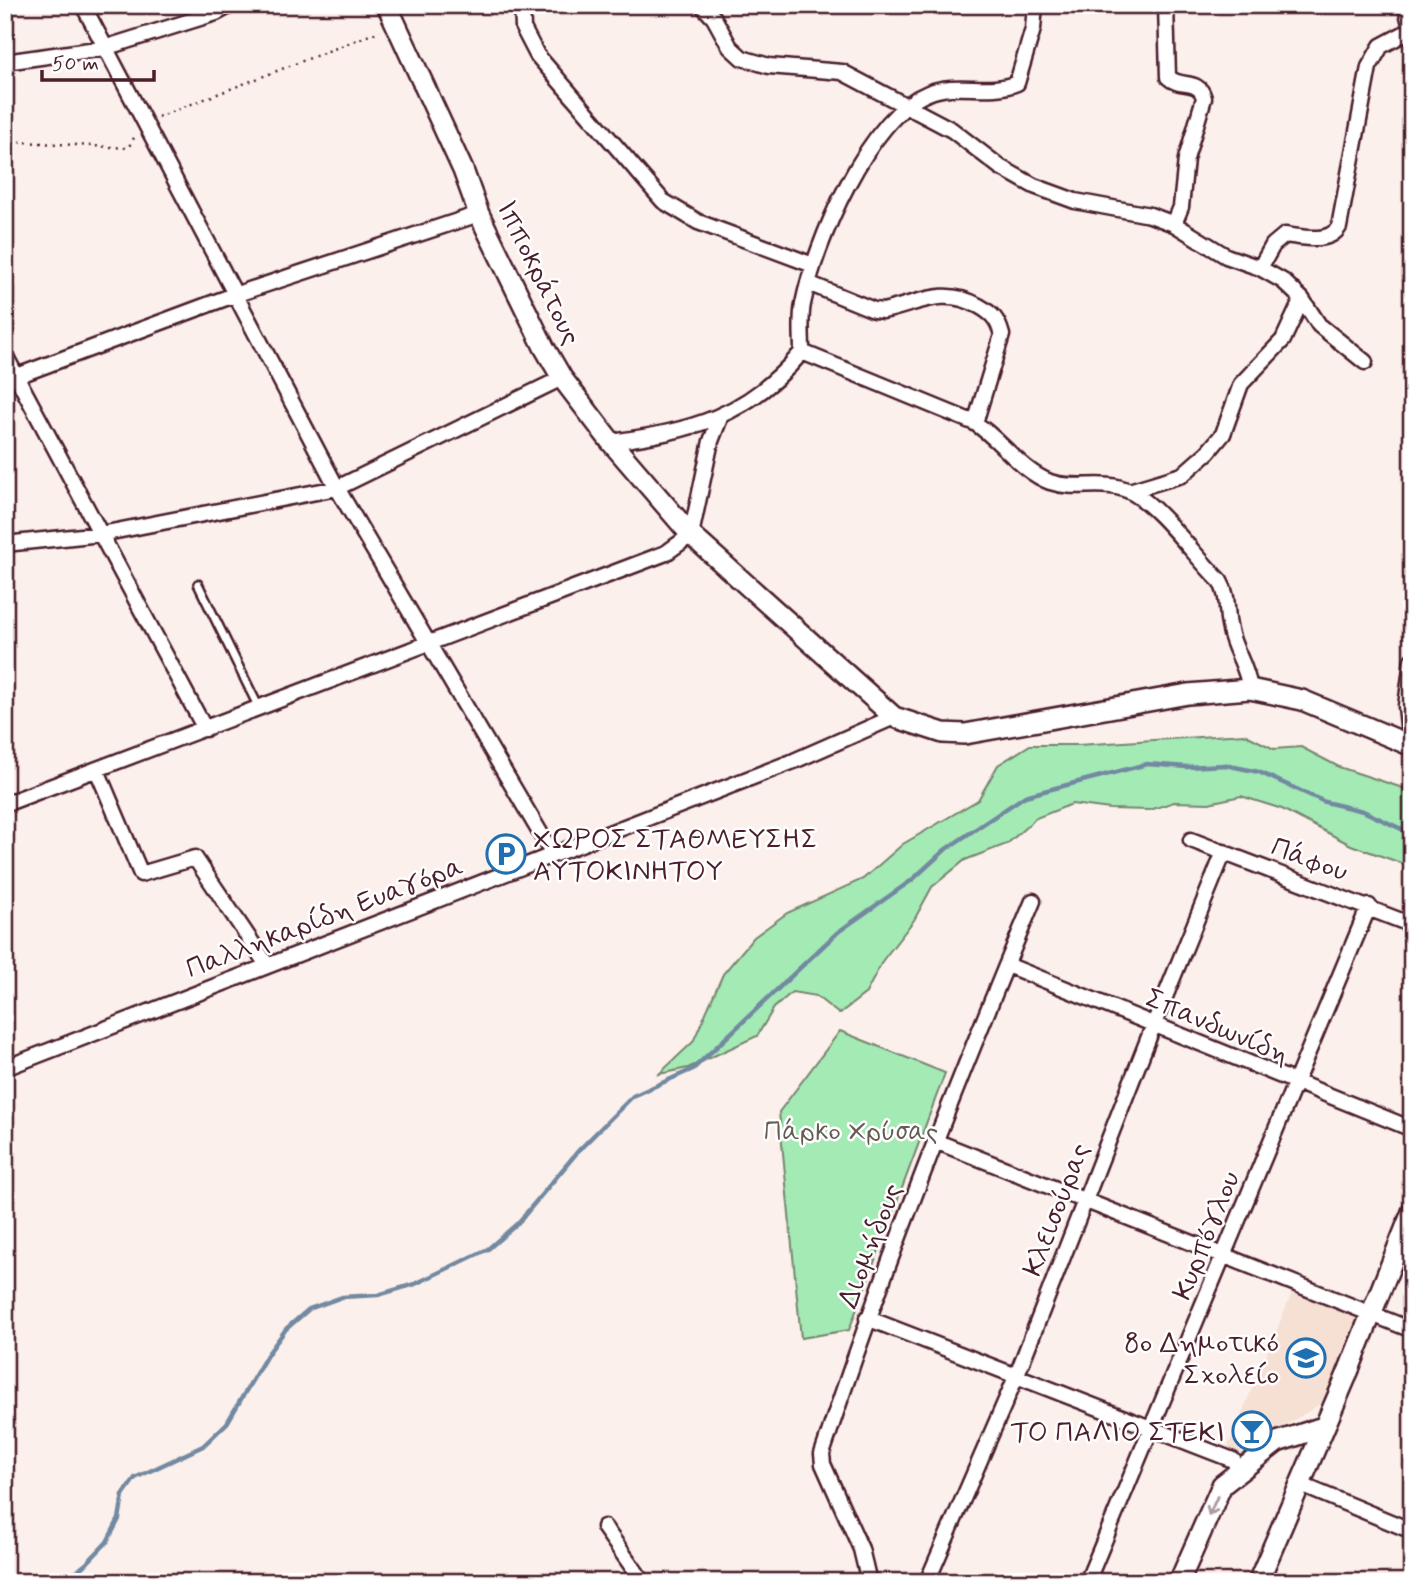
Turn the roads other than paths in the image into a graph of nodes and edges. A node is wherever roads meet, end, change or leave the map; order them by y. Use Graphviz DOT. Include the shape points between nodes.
graph roads {
  1 [pos="83,5"];
  2 [pos="231,5"];
  3 [pos="387,5"];
  4 [pos="522,5"];
  5 [pos="702,5"];
  6 [pos="1035,5"];
  7 [pos="1166,5"];
  8 [pos="1405,5"];
  9 [pos="214,9"];
  10 [pos="1412,31"];
  11 [pos="104,48"];
  12 [pos="5,62"];
  13 [pos="905,107"];
  14 [pos="479,214"];
  15 [pos="1174,224"];
  16 [pos="813,265"];
  17 [pos="1260,268"];
  18 [pos="808,283"];
  19 [pos="234,295"];
  20 [pos="1302,299"];
  21 [pos="802,352"];
  22 [pos="5,355"];
  23 [pos="1365,362"];
  24 [pos="17,376"];
  25 [pos="562,378"];
  26 [pos="720,418"];
  27 [pos="975,423"];
  28 [pos="611,442"];
  29 [pos="337,488"];
  30 [pos="1129,491"];
  31 [pos="101,534"];
  32 [pos="691,535"];
  33 [pos="5,544"];
  34 [pos="198,584"];
  35 [pos="429,643"];
  36 [pos="1412,660"];
  37 [pos="1250,689"];
  38 [pos="259,708"];
  39 [pos="894,717"];
  40 [pos="205,729"];
  41 [pos="1411,745"];
  42 [pos="97,770"];
  43 [pos="5,804"];
  44 [pos="1191,840"];
  45 [pos="1224,852"];
  46 [pos="552,853"];
  47 [pos="1033,901"];
  48 [pos="1368,906"];
  49 [pos="1412,925"];
  50 [pos="267,965"];
  51 [pos="1007,965"];
  52 [pos="1154,1024"];
  53 [pos="5,1068"];
  54 [pos="1293,1083"];
  55 [pos="1412,1129"];
  56 [pos="934,1141"];
  57 [pos="1084,1201"];
  58 [pos="1412,1212"];
  59 [pos="1224,1254"];
  60 [pos="1372,1313"];
  61 [pos="867,1318"];
  62 [pos="1412,1330"];
  63 [pos="1016,1377"];
  64 [pos="1323,1427"];
  65 [pos="1153,1429"];
  66 [pos="1239,1469"];
  67 [pos="1300,1484"];
  68 [pos="604,1527"];
  69 [pos="1412,1531"];
  70 [pos="643,1582"];
  71 [pos="869,1582"];
  72 [pos="927,1582"];
  73 [pos="1087,1582"];
  74 [pos="1179,1582"];
  75 [pos="1258,1582"];
  1 -- 11 [label="street"];
  2 -- 9 [label="street"];
  3 -- 14 [label="street, Ιπποκράτους"];
  4 -- 16 [label="street" via="523,28 537,55 663,201 698,222"];
  5 -- 13 [label="street" via="742,58 769,66 842,72"];
  6 -- 13 [label="street" via="1017,83 994,89 945,88"];
  7 -- 15 [label="street" via="1168,77 1174,83 1199,87 1204,98"];
  8 -- 10 [label="street"];
  9 -- 11 [label="street"];
  10 -- 17 [label="street" via="1381,46 1369,67 1335,234 1327,238 1285,235 1273,244"];
  11 -- 12 [label="street"];
  11 -- 19 [label="street"];
  13 -- 15 [label="street" via="952,130 1034,186 1075,201"];
  13 -- 16 [label="street" via="859,163"];
  14 -- 19 [label="street"];
  14 -- 25 [label="street, Ιπποκράτους"];
  15 -- 17 [label="street" via="1226,256"];
  16 -- 18 [label="street"];
  17 -- 20 [label="street"];
  18 -- 21 [label="street" via="802,307"];
  18 -- 27 [label="street" via="874,310 956,295 991,313 1002,335"];
  19 -- 24 [label="street"];
  19 -- 29 [label="street"];
  20 -- 23 [label="street" via="1319,324"];
  20 -- 30 [label="street" via="1283,340 1241,384 1223,434 1208,453 1182,475"];
  21 -- 26 [label="street" via="764,389"];
  21 -- 27 [label="street"];
  22 -- 24 [label="street"];
  24 -- 31 [label="street"];
  25 -- 28 [label="street, Ιπποκράτους"];
  25 -- 29 [label="street"];
  26 -- 28 [label="street" via="678,431"];
  26 -- 32 [label="street"];
  27 -- 30 [label="street" via="996,436 1032,474 1052,483 1074,487 1101,484"];
  28 -- 32 [label="street, Ιπποκράτους"];
  29 -- 31 [label="street"];
  29 -- 35 [label="street"];
  30 -- 37 [label="street" via="1147,504 1228,594 1230,632 1244,660"];
  31 -- 33 [label="street"];
  31 -- 40 [label="street"];
  32 -- 35 [label="street" via="666,553"];
  32 -- 39 [label="street, Ιπποκράτους"];
  34 -- 38 [label="lane"];
  35 -- 38 [label="street"];
  35 -- 46 [label="street"];
  36 -- 41 [label="street" via="1406,706"];
  37 -- 39 [label="street" via="1188,694 965,734 943,733"];
  37 -- 41 [label="street" via="1302,700"];
  38 -- 40 [label="street"];
  39 -- 46 [label="street, Παλληκαρίδη Ευαγόρα" via="794,761"];
  40 -- 42 [label="street"];
  42 -- 43 [label="street"];
  42 -- 50 [label="street" via="141,874 194,859"];
  44 -- 45 [label="street, Πάφου"];
  45 -- 48 [label="street, Πάφου"];
  45 -- 52 [label="street, Κλεισούρας"];
  46 -- 50 [label="street, Παλληκαρίδη Ευαγόρα"];
  47 -- 51 [label="street, Διομήδους"];
  48 -- 49 [label="street, Πάφου"];
  48 -- 54 [label="street, Κυρπόγλου"];
  50 -- 53 [label="street, Παλληκαρίδη Ευαγόρα"];
  51 -- 52 [label="street, Σπανδωνίδη"];
  51 -- 56 [label="street, Διομήδους"];
  52 -- 54 [label="street, Σπανδωνίδη"];
  52 -- 57 [label="street, Κλεισούρας"];
  54 -- 55 [label="street, Σπανδωνίδη"];
  54 -- 59 [label="street, Κυρπόγλου"];
  56 -- 57 [label="street"];
  56 -- 61 [label="street, Διομήδους"];
  57 -- 59 [label="street"];
  57 -- 63 [label="street, Κλεισούρας"];
  58 -- 60 [label="street"];
  59 -- 60 [label="street"];
  59 -- 65 [label="street, Κυρπόγλου"];
  60 -- 62 [label="street"];
  60 -- 64 [label="street"];
  61 -- 63 [label="street"];
  61 -- 71 [label="street, Διομήδους" via="822,1454 861,1549"];
  63 -- 65 [label="street"];
  63 -- 72 [label="street, Κλεισούρας"];
  64 -- 66 [label="street" via="1277,1442"];
  64 -- 67 [label="street"];
  65 -- 66 [label="street" via="1233,1461"];
  65 -- 73 [label="street, Κυρπόγλου"];
  66 -- 74 [label="street, one-way" via="1222,1485"];
  67 -- 69 [label="street"];
  67 -- 75 [label="street"];
  68 -- 70 [label="street"];
}
